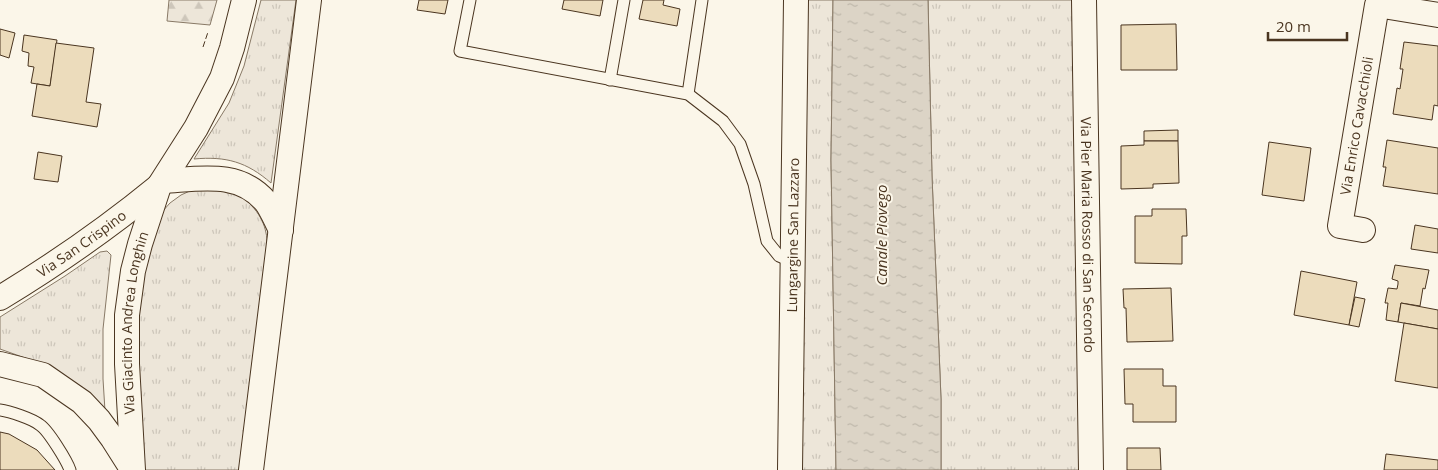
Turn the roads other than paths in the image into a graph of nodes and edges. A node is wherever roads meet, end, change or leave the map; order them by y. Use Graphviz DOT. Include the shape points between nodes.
graph roads {
  1 [pos="244,0"];
  2 [pos="309,0"];
  3 [pos="470,0"];
  4 [pos="624,0"];
  5 [pos="702,0"];
  6 [pos="796,0"];
  7 [pos="1084,0"];
  8 [pos="1438,14"];
  9 [pos="610,80"];
  10 [pos="688,94"];
  11 [pos="161,184"];
  12 [pos="281,230"];
  13 [pos="1363,230"];
  14 [pos="793,262"];
  15 [pos="0,298"];
  16 [pos="0,364"];
  17 [pos="0,410"];
  18 [pos="70,470"];
  19 [pos="132,470"];
  20 [pos="251,470"];
  21 [pos="790,470"];
  22 [pos="1091,470"];
  1 -- 11 [label="street, Via Giacinto Andrea Longhin" via="222,78"];
  2 -- 12 [label="street"];
  3 -- 9 [label="lane" via="460,51"];
  4 -- 9 [label="lane"];
  5 -- 10 [label="lane"];
  6 -- 14 [label="street, Lungargine San Lazzaro"];
  7 -- 22 [label="street, Via Pier Maria Rosso di San Secondo"];
  8 -- 13 [label="street, Via Enrico Cavacchioli" via="1377,5 1340,226"];
  9 -- 10 [label="lane"];
  10 -- 14 [label="lane" via="723,121 740,144 754,184 767,241 779,256"];
  11 -- 12 [label="street" via="214,178 236,182 254,190 267,204"];
  11 -- 15 [label="street, Via San Crispino" via="75,250"];
  11 -- 19 [label="street, Via Giacinto Andrea Longhin" via="140,244 127,315 126,364"];
  12 -- 20 [label="street"];
  14 -- 21 [label="street, Lungargine San Lazzaro"];
  16 -- 19 [label="street" via="43,375 82,402 103,426"];
  17 -- 18 [label="lane" via="41,425"];
}
